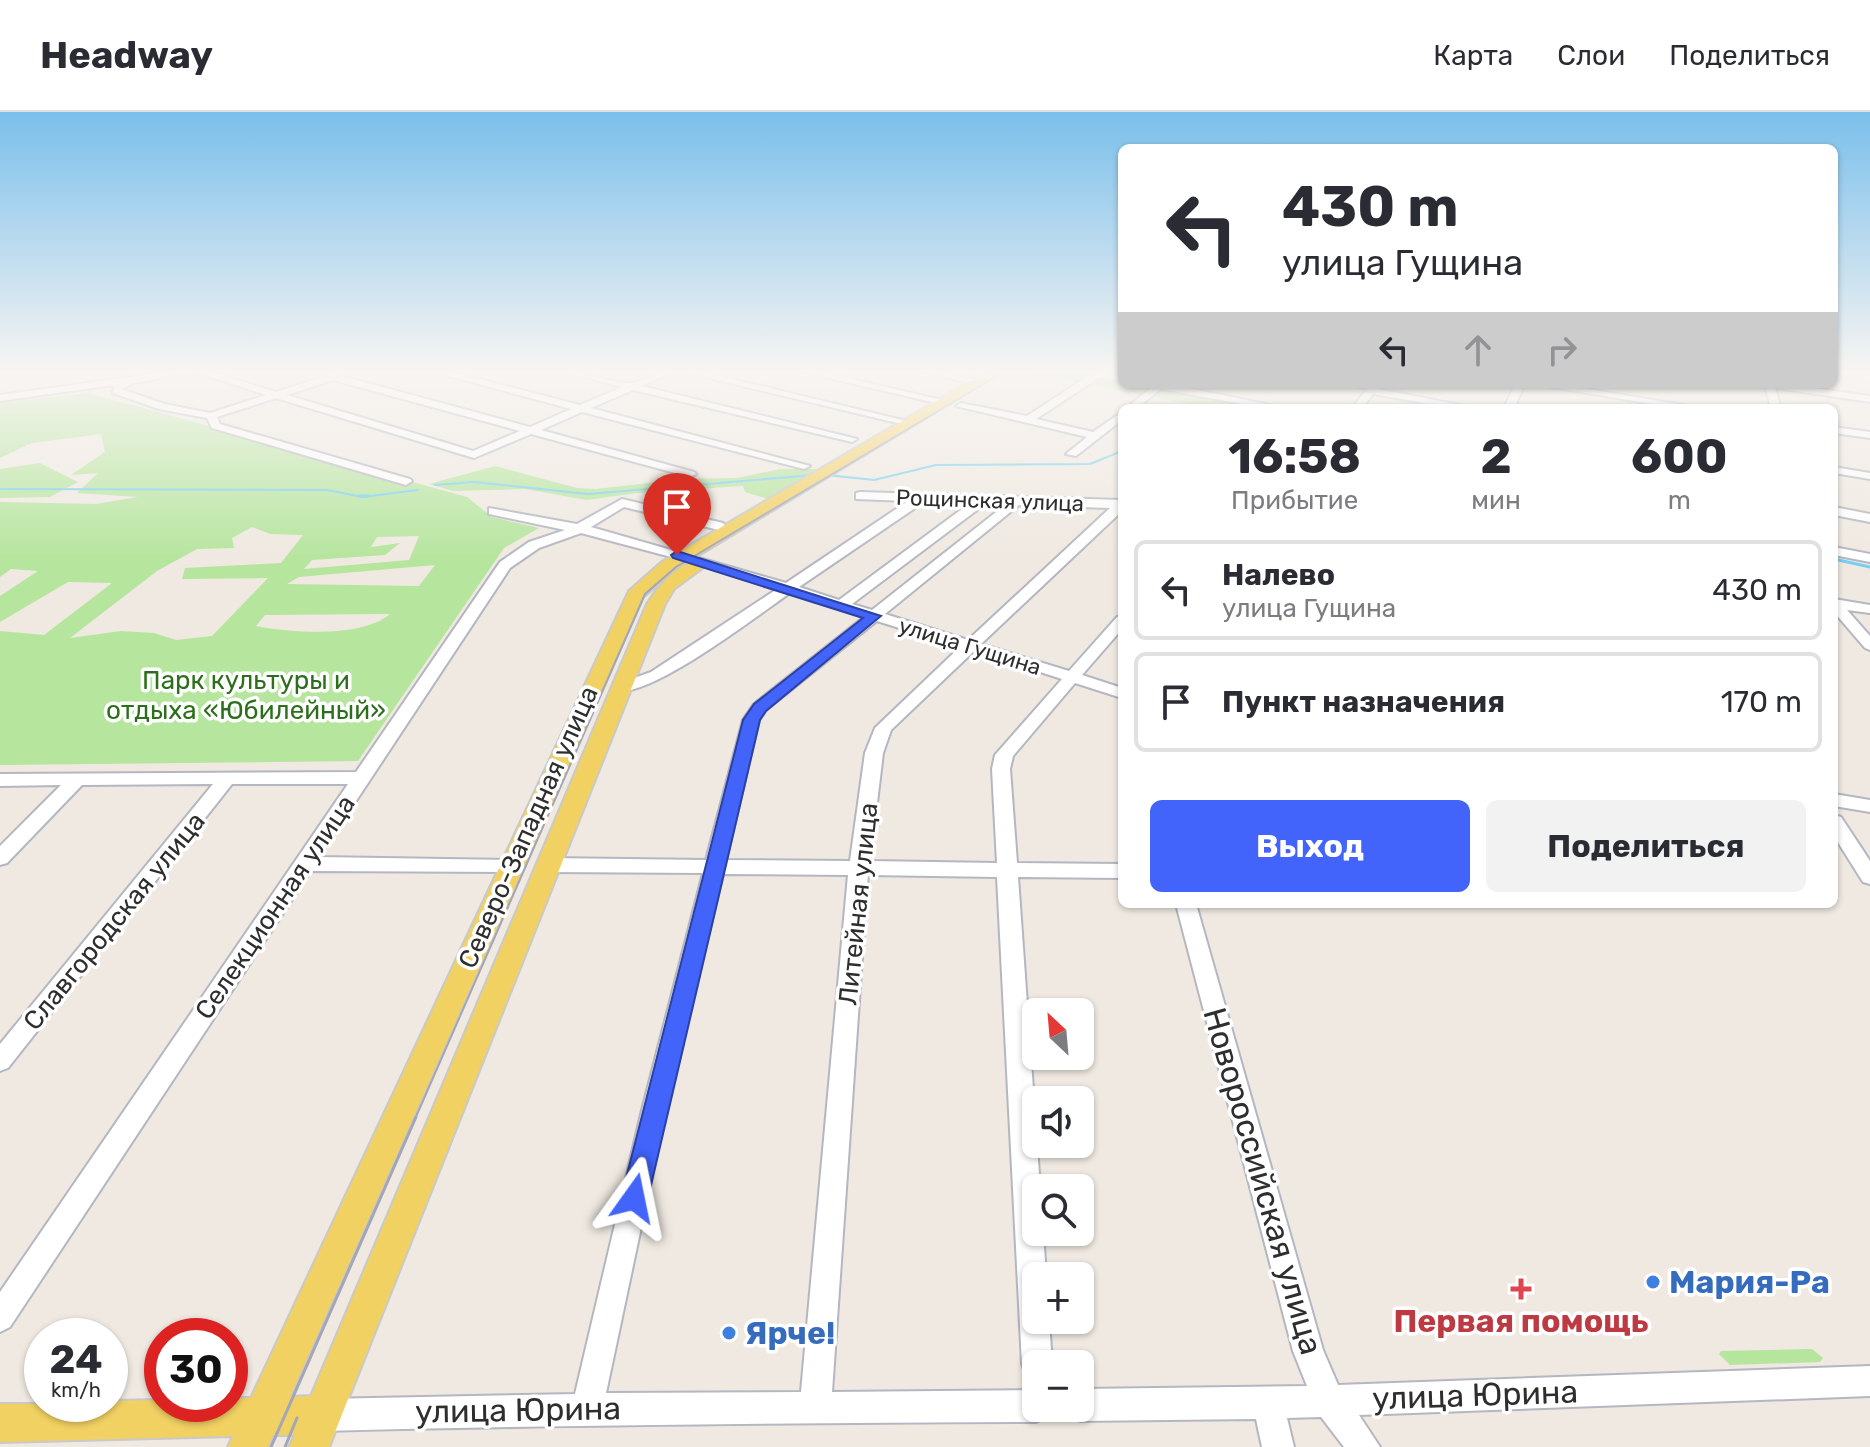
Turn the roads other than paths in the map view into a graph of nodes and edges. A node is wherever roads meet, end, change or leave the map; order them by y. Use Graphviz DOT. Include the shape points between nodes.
graph roads {
  1 [pos="245,434"];
  2 [pos="403,434"];
  3 [pos="521,434"];
  4 [pos="547,434"];
  5 [pos="673,434"];
  6 [pos="832,434"];
  7 [pos="890,434"];
  8 [pos="914,434"];
  9 [pos="1088,434"];
  10 [pos="1096,436"];
  11 [pos="852,439"];
  12 [pos="1072,454"];
  13 [pos="1838,471"];
  14 [pos="690,474"];
  15 [pos="818,476"];
  16 [pos="1870,476"];
  17 [pos="406,481"];
  18 [pos="860,496"];
  19 [pos="923,497"];
  20 [pos="984,499"];
  21 [pos="1018,500"];
  22 [pos="1118,504"];
  23 [pos="1118,508"];
  24 [pos="493,511"];
  25 [pos="1838,512"];
  26 [pos="1870,518"];
  27 [pos="719,526"];
  28 [pos="577,530"];
  29 [pos="1838,552"];
  30 [pos="1870,558"];
  31 [pos="694,559"];
  32 [pos="786,589"];
  33 [pos="1838,604"];
  34 [pos="840,606"];
  35 [pos="1838,608"];
  36 [pos="1870,609"];
  37 [pos="874,616"];
  38 [pos="1118,624"];
  39 [pos="1870,645"];
  40 [pos="969,646"];
  41 [pos="1070,677"];
  42 [pos="621,688"];
  43 [pos="1118,692"];
  44 [pos="361,778"];
  45 [pos="227,779"];
  46 [pos="0,780"];
  47 [pos="77,780"];
  48 [pos="1838,801"];
  49 [pos="1870,806"];
  50 [pos="1838,827"];
  51 [pos="0,858"];
  52 [pos="304,864"];
  53 [pos="548,865"];
  54 [pos="510,867"];
  55 [pos="716,867"];
  56 [pos="859,870"];
  57 [pos="1006,870"];
  58 [pos="1118,871"];
  59 [pos="1870,877"];
  60 [pos="1187,908"];
  61 [pos="0,1061"];
  62 [pos="0,1317"];
  63 [pos="1036,1350"];
  64 [pos="1870,1381"];
  65 [pos="1329,1401"];
  66 [pos="1268,1403"];
  67 [pos="1094,1405"];
  68 [pos="1022,1406"];
  69 [pos="587,1409"];
  70 [pos="815,1409"];
  71 [pos="0,1423"];
  72 [pos="315,1431"];
  73 [pos="255,1432"];
  74 [pos="1278,1447"];
  75 [pos="1364,1447"];
  1 -- 17 [label="street"];
  2 -- 3 [label="street" via="474,455"];
  4 -- 14 [label="street"];
  5 -- 15 [label="street"];
  6 -- 11 [label="street"];
  7 -- 15 [label="main road, Северо-Западная улица"];
  8 -- 15 [label="main road, Северо-Западная улица" via="852,472"];
  9 -- 10 [label="street"];
  10 -- 12 [label="street"];
  13 -- 16 [label="street"];
  15 -- 31 [label="main road, Северо-Западная улица"];
  18 -- 19 [label="street, Рощинская улица"];
  19 -- 20 [label="street, Рощинская улица"];
  19 -- 32 [label="street"];
  20 -- 21 [label="street, Рощинская улица"];
  20 -- 34 [label="street"];
  21 -- 22 [label="street, Рощинская улица"];
  21 -- 37 [label="street"];
  23 -- 40 [label="street, Литейная улица"];
  24 -- 28 [label="street, улица Гущина"];
  25 -- 26 [label="street"];
  27 -- 28 [label="street, Селекционная улица" via="622,503"];
  28 -- 31 [label="street, улица Гущина"];
  28 -- 44 [label="street, Селекционная улица" via="534,545 505,565"];
  29 -- 30 [label="street"];
  31 -- 32 [label="street, улица Гущина"];
  31 -- 42 [label="main road, Северо-Западная улица" via="660,595"];
  31 -- 54 [label="main road, Северо-Западная улица" via="653,576 629,604"];
  32 -- 34 [label="street, улица Гущина"];
  32 -- 42 [label="street" via="657,675"];
  33 -- 36 [label="street"];
  34 -- 37 [label="street, улица Гущина"];
  35 -- 39 [label="street"];
  37 -- 40 [label="street, улица Гущина"];
  37 -- 55 [label="street" via="760,707 751,720"];
  38 -- 41 [label="street"];
  40 -- 41 [label="street, улица Гущина"];
  40 -- 56 [label="street, Литейная улица" via="883,728 874,753"];
  41 -- 43 [label="street, улица Гущина"];
  41 -- 57 [label="street" via="1004,755"];
  42 -- 53 [label="main road, Северо-Западная улица"];
  44 -- 45 [label="street"];
  44 -- 52 [label="street, Селекционная улица"];
  45 -- 47 [label="street"];
  45 -- 61 [label="street, Славгородская улица"];
  46 -- 47 [label="street"];
  47 -- 51 [label="street"];
  48 -- 49 [label="street"];
  50 -- 59 [label="street"];
  52 -- 54 [label="street"];
  52 -- 62 [label="street, Селекционная улица"];
  53 -- 55 [label="street"];
  53 -- 72 [label="main road, Северо-Западная улица"];
  54 -- 73 [label="main road, Северо-Западная улица"];
  55 -- 56 [label="street"];
  55 -- 69 [label="street" via="653,1114"];
  56 -- 57 [label="street"];
  56 -- 70 [label="street, Литейная улица"];
  57 -- 58 [label="street"];
  57 -- 63 [label="street"];
  60 -- 65 [label="street, Новороссийская улица" via="1299,1320"];
  64 -- 65 [label="street, улица Юрина"];
  65 -- 66 [label="street, улица Юрина"];
  65 -- 75 [label="street, Новороссийская улица"];
  66 -- 67 [label="street, улица Юрина"];
  66 -- 74 [label="street"];
  68 -- 70 [label="street, улица Юрина"];
  69 -- 70 [label="street, улица Юрина"];
  69 -- 72 [label="street, улица Юрина"];
  71 -- 73 [label="main road, улица Юрина"];
  72 -- 73 [label="main road, улица Юрина"];
}
